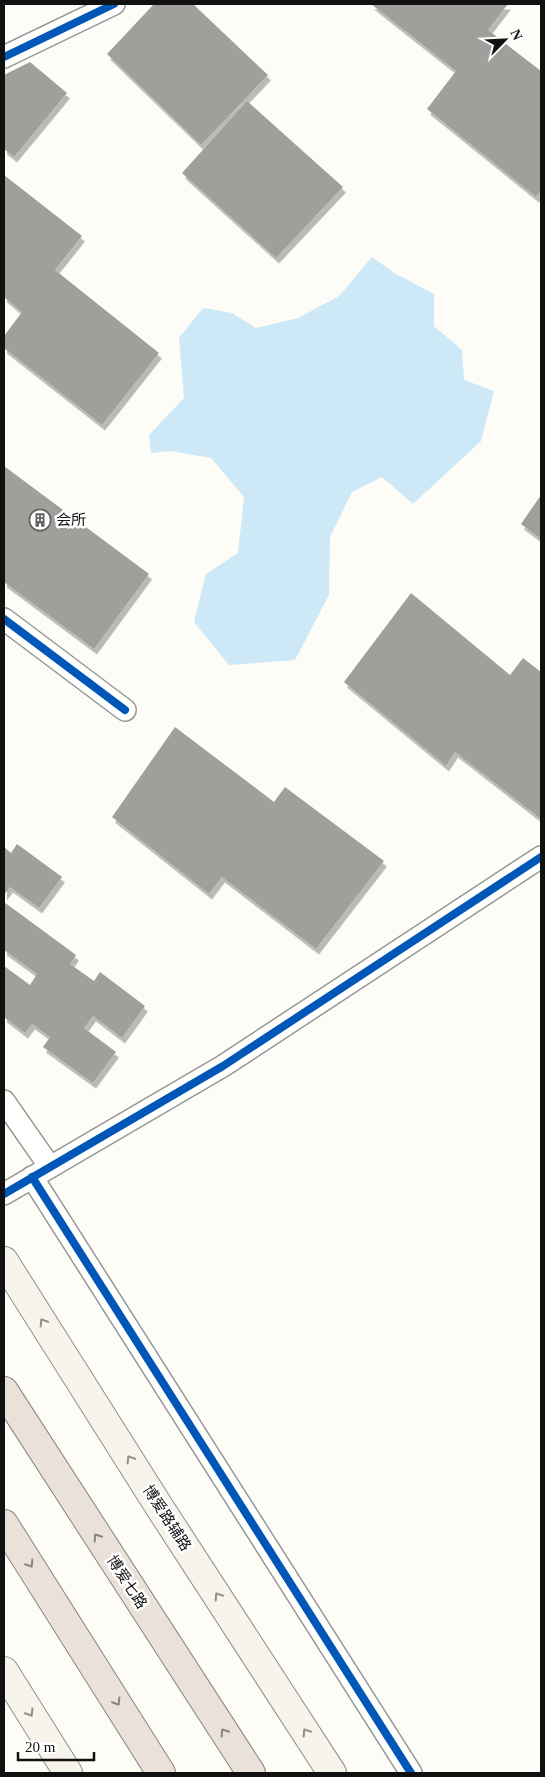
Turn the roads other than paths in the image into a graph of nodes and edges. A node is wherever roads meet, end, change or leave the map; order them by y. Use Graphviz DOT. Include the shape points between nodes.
graph roads {
  1 [pos="114,4"];
  2 [pos="4,57"];
  3 [pos="4,619"];
  4 [pos="125,710"];
  5 [pos="541,857"];
  6 [pos="4,1101"];
  7 [pos="41,1172"];
  8 [pos="4,1194"];
  9 [pos="4,1261"];
  10 [pos="4,1391"];
  11 [pos="4,1524"];
  12 [pos="4,1671"];
  13 [pos="68,1773"];
  14 [pos="161,1773"];
  15 [pos="251,1773"];
  16 [pos="332,1773"];
  17 [pos="410,1773"];
  1 -- 2 [label="street"];
  3 -- 4 [label="street"];
  5 -- 7 [label="street" via="223,1066"];
  6 -- 7 [label="street"];
  7 -- 8 [label="street"];
  7 -- 17 [label="street"];
  16 -- 9 [label="street, 博爱路辅路, one-way"];
  15 -- 10 [label="highway, 博爱七路, one-way"];
  11 -- 14 [label="highway, one-way"];
  12 -- 13 [label="street, one-way"];
}
